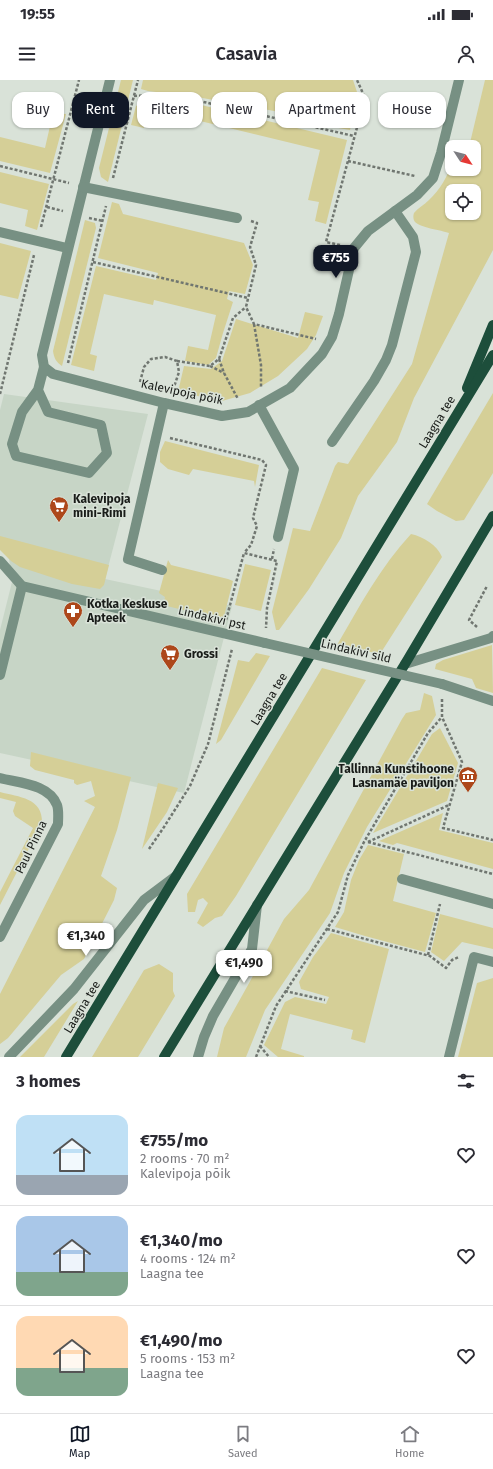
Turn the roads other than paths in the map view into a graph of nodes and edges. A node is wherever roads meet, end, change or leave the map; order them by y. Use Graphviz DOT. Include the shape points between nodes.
graph roads {
  1 [pos="110,80"];
  2 [pos="459,80"];
  3 [pos="83,187"];
  4 [pos="395,211"];
  5 [pos="237,218"];
  6 [pos="0,232"];
  7 [pos="67,248"];
  8 [pos="493,325"];
  9 [pos="493,355"];
  10 [pos="44,367"];
  11 [pos="38,390"];
  12 [pos="167,404"];
  13 [pos="259,405"];
  14 [pos="455,418"];
  15 [pos="332,442"];
  16 [pos="493,516"];
  17 [pos="278,537"];
  18 [pos="0,561"];
  19 [pos="162,570"];
  20 [pos="22,586"];
  21 [pos="492,637"];
  22 [pos="265,643"];
  23 [pos="405,664"];
  24 [pos="0,675"];
  25 [pos="493,701"];
  26 [pos="0,778"];
  27 [pos="178,874"];
  28 [pos="402,879"];
  29 [pos="258,903"];
  30 [pos="493,904"];
  31 [pos="0,936"];
  32 [pos="493,962"];
  33 [pos="9,1057"];
  34 [pos="66,1057"];
  35 [pos="164,1057"];
  36 [pos="198,1057"];
  37 [pos="449,1057"];
  1 -- 3 [label="street"];
  2 -- 4 [label="street, Kalevipoja põik" via="433,178 417,195"];
  3 -- 5 [label="street"];
  3 -- 7 [label="street"];
  4 -- 13 [label="street, Kalevipoja põik" via="368,231 354,248 339,314 332,337 322,354 290,388"];
  4 -- 15 [label="street" via="414,237 416,252 392,345 374,381"];
  6 -- 7 [label="street"];
  7 -- 10 [label="street" via="42,355"];
  8 -- 14 [label="main road"];
  9 -- 14 [label="main road, Laagna tee"];
  10 -- 11 [label="street"];
  10 -- 12 [label="street, Kalevipoja põik" via="52,374"];
  11 -- 11 [label="street" via="22,412 12,444 16,456 89,473 107,453 101,425 48,412"];
  12 -- 13 [label="street, Kalevipoja põik" via="222,416 248,412"];
  12 -- 19 [label="street" via="157,435 128,559"];
  13 -- 17 [label="street" via="294,469"];
  14 -- 27 [label="main road, Laagna tee"];
  16 -- 23 [label="main road"];
  18 -- 20 [label="street"];
  20 -- 22 [label="street, Lindakivi pst"];
  20 -- 24 [label="street"];
  21 -- 23 [label="street"];
  22 -- 25 [label="street, Lindakivi sild, bridge" via="442,684"];
  23 -- 29 [label="main road"];
  26 -- 31 [label="street, Paul Pinna" via="35,786 49,794 58,806 58,824"];
  27 -- 33 [label="street" via="144,900 74,988"];
  27 -- 34 [label="main road, Laagna tee"];
  28 -- 30 [label="street"];
  29 -- 35 [label="main road"];
  29 -- 36 [label="street" via="252,949 213,1016"];
  32 -- 37 [label="street" via="474,957"];
}
